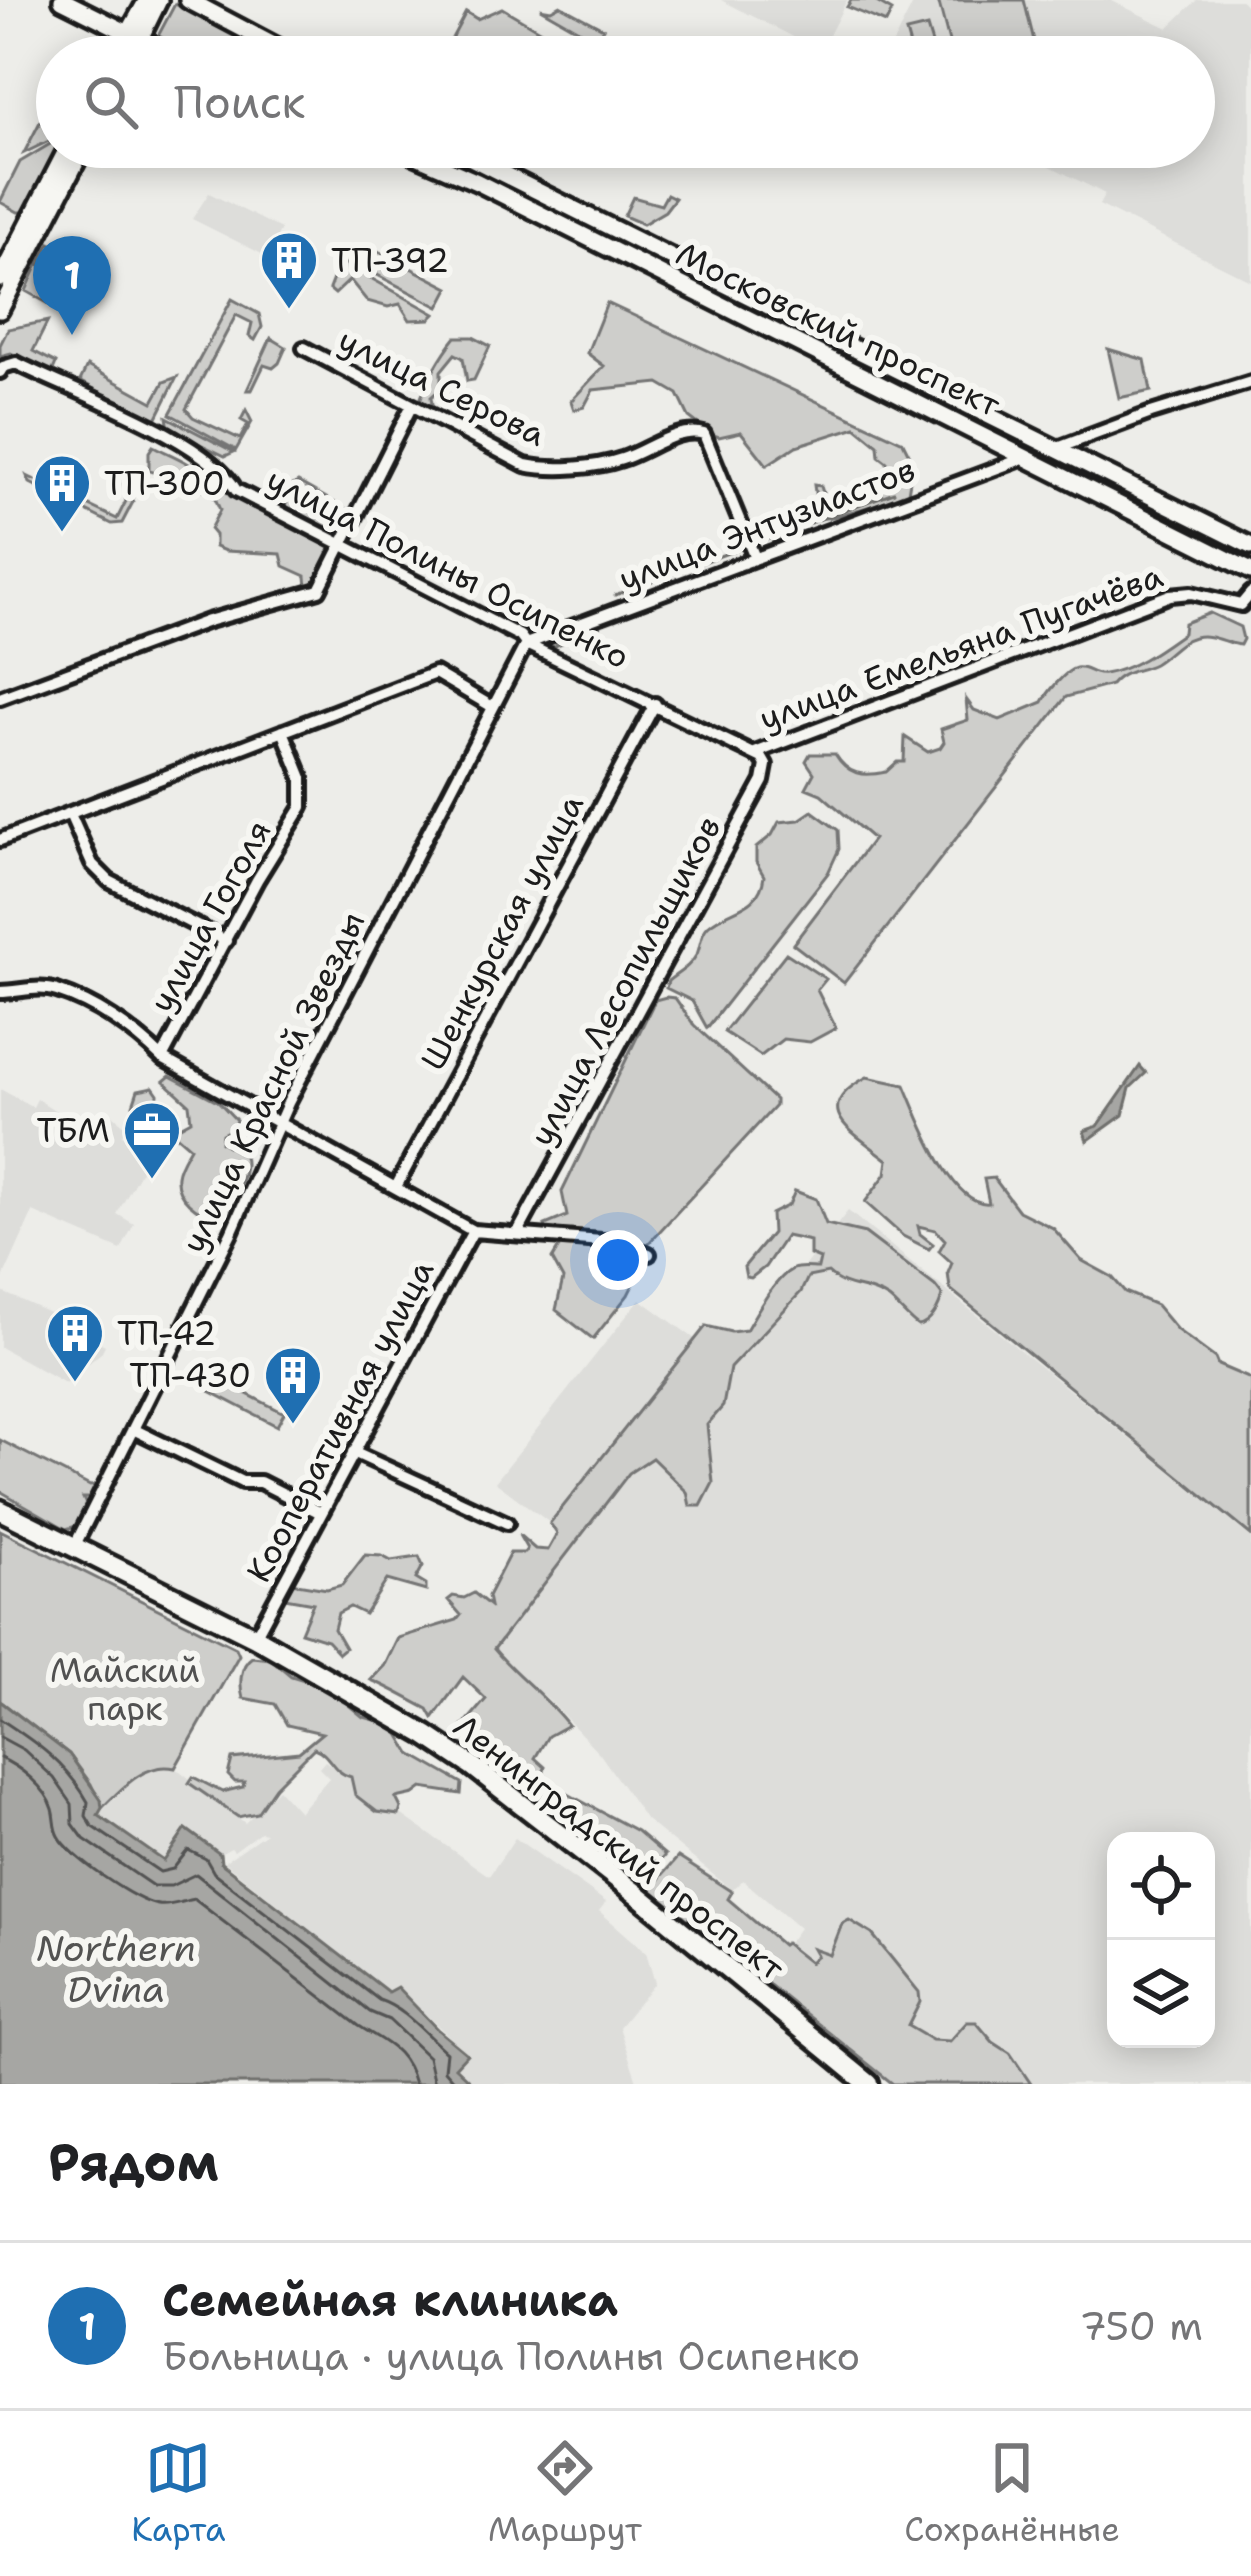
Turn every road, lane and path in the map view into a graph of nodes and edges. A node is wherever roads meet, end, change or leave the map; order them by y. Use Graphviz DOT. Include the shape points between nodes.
graph roads {
  1 [pos="62,0"];
  2 [pos="147,0"];
  3 [pos="159,0"];
  4 [pos="188,0"];
  5 [pos="134,36"];
  6 [pos="256,36"];
  7 [pos="57,168"];
  8 [pos="73,168"];
  9 [pos="445,168"];
  10 [pos="491,168"];
  11 [pos="0,279"];
  12 [pos="756,299"];
  13 [pos="0,310"];
  14 [pos="748,317"];
  15 [pos="304,348"];
  16 [pos="0,372"];
  17 [pos="1251,382"];
  18 [pos="412,406"];
  19 [pos="1054,449"];
  20 [pos="1028,457"];
  21 [pos="344,544"];
  22 [pos="1251,546"];
  23 [pos="755,558"];
  24 [pos="1251,571"];
  25 [pos="1251,593"];
  26 [pos="526,644"];
  27 [pos="0,698"];
  28 [pos="655,704"];
  29 [pos="491,706"];
  30 [pos="283,731"];
  31 [pos="755,753"];
  32 [pos="70,814"];
  33 [pos="0,840"];
  34 [pos="226,941"];
  35 [pos="0,992"];
  36 [pos="162,1058"];
  37 [pos="279,1121"];
  38 [pos="397,1185"];
  39 [pos="473,1231"];
  40 [pos="517,1234"];
  41 [pos="650,1254"];
  42 [pos="133,1429"];
  43 [pos="353,1452"];
  44 [pos="0,1510"];
  45 [pos="320,1513"];
  46 [pos="507,1523"];
  47 [pos="74,1547"];
  48 [pos="255,1637"];
  49 [pos="868,2084"];
  1 -- 5 [label="main road"];
  2 -- 5 [label="main road"];
  3 -- 5 [label="main road"];
  4 -- 6 [label="main road"];
  7 -- 11 [label="main road"];
  8 -- 13 [label="main road"];
  9 -- 14 [label="main road, Московский проспект"];
  10 -- 12 [label="main road, Московский проспект"];
  12 -- 14 [label="main road"];
  12 -- 19 [label="main road, Московский проспект"];
  14 -- 20 [label="main road, Московский проспект"];
  15 -- 18 [label="street, улица Серова"];
  16 -- 21 [label="street, улица Полины Осипенко" via="16,363 157,430 224,470 236,490"];
  17 -- 19 [label="street"];
  18 -- 21 [label="street"];
  18 -- 23 [label="street, улица Серова" via="540,468 619,461 691,430 704,434"];
  19 -- 22 [label="main road, Московский проспект"];
  20 -- 23 [label="street, улица Энтузиастов"];
  20 -- 24 [label="main road, Московский проспект"];
  21 -- 26 [label="street, улица Полины Осипенко"];
  21 -- 27 [label="street" via="319,590"];
  23 -- 26 [label="street, улица Энтузиастов"];
  25 -- 31 [label="street, улица Емельяна Пугачёва" via="1241,605 1170,595"];
  26 -- 28 [label="street, улица Полины Осипенко"];
  26 -- 29 [label="street, улица Красной Звезды"];
  28 -- 31 [label="street, улица Полины Осипенко"];
  28 -- 38 [label="street, Шенкурская улица"];
  29 -- 30 [label="street" via="435,673"];
  29 -- 37 [label="street, улица Красной Звезды"];
  30 -- 32 [label="street"];
  30 -- 34 [label="street, улица Гоголя" via="302,778 302,807"];
  31 -- 40 [label="street, улица Лесопильщиков" via="766,765 763,781"];
  32 -- 33 [label="street"];
  32 -- 34 [label="street" via="92,864 109,881"];
  34 -- 36 [label="street, улица Гоголя"];
  35 -- 36 [label="street" via="56,990 116,1021"];
  36 -- 37 [label="street"];
  37 -- 38 [label="street"];
  37 -- 42 [label="street, улица Красной Звезды"];
  38 -- 39 [label="street"];
  39 -- 40 [label="street"];
  39 -- 43 [label="street, Кооперативная улица"];
  40 -- 41 [label="street" via="615,1242"];
  42 -- 45 [label="street"];
  42 -- 47 [label="street, улица Красной Звезды"];
  43 -- 45 [label="street, Кооперативная улица"];
  43 -- 46 [label="street"];
  44 -- 47 [label="main road, Ленинградский проспект"];
  45 -- 48 [label="street, Кооперативная улица"];
  47 -- 48 [label="main road, Ленинградский проспект"];
  48 -- 49 [label="main road, Ленинградский проспект" via="471,1765"];
}
